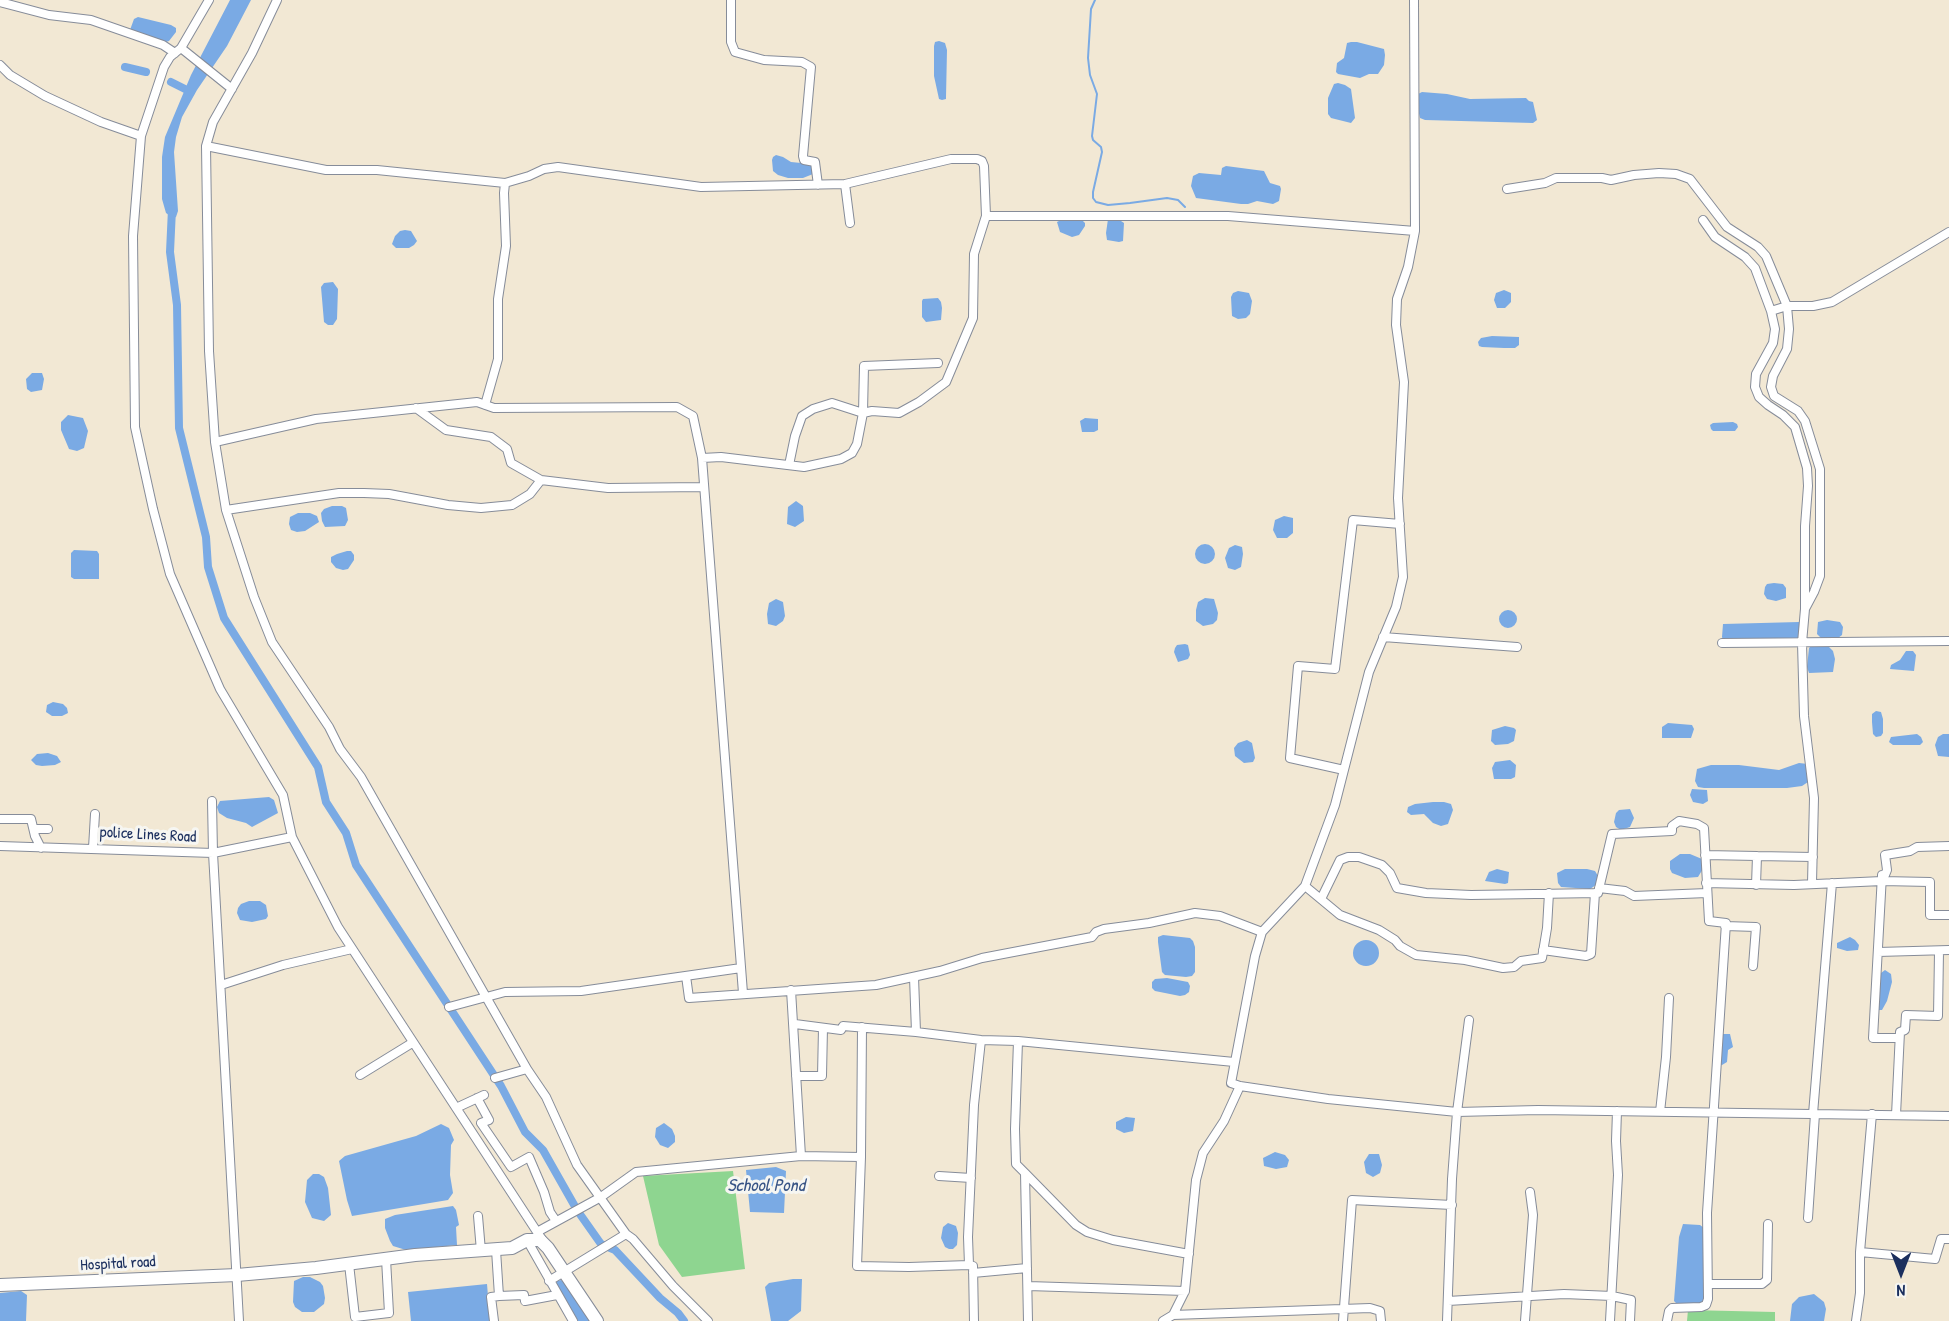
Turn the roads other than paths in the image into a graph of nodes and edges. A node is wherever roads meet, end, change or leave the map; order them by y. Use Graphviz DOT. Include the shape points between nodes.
graph roads {
  1 [pos="209,0"];
  2 [pos="277,0"];
  3 [pos="731,0"];
  4 [pos="1414,0"];
  5 [pos="0,2"];
  6 [pos="178,50"];
  7 [pos="0,65"];
  8 [pos="232,88"];
  9 [pos="141,136"];
  10 [pos="206,146"];
  11 [pos="505,183"];
  12 [pos="845,184"];
  13 [pos="818,185"];
  14 [pos="1507,189"];
  15 [pos="986,216"];
  16 [pos="1703,220"];
  17 [pos="850,224"];
  18 [pos="1415,231"];
  19 [pos="1949,232"];
  20 [pos="1787,306"];
  21 [pos="1771,311"];
  22 [pos="938,363"];
  23 [pos="485,405"];
  24 [pos="416,408"];
  25 [pos="863,413"];
  26 [pos="214,442"];
  27 [pos="702,458"];
  28 [pos="789,465"];
  29 [pos="541,480"];
  30 [pos="704,487"];
  31 [pos="226,510"];
  32 [pos="1400,524"];
  33 [pos="1804,609"];
  34 [pos="1383,637"];
  35 [pos="1949,641"];
  36 [pos="1722,643"];
  37 [pos="1802,643"];
  38 [pos="1517,647"];
  39 [pos="1344,770"];
  40 [pos="212,801"];
  41 [pos="95,814"];
  42 [pos="0,819"];
  43 [pos="34,829"];
  44 [pos="48,829"];
  45 [pos="292,837"];
  46 [pos="0,846"];
  47 [pos="1949,846"];
  48 [pos="41,848"];
  49 [pos="93,848"];
  50 [pos="213,853"];
  51 [pos="1705,855"];
  52 [pos="1757,856"];
  53 [pos="1813,857"];
  54 [pos="1882,881"];
  55 [pos="1706,883"];
  56 [pos="1812,883"];
  57 [pos="1832,883"];
  58 [pos="1756,885"];
  59 [pos="1305,886"];
  60 [pos="1597,890"];
  61 [pos="1549,893"];
  62 [pos="1707,893"];
  63 [pos="1321,899"];
  64 [pos="1949,915"];
  65 [pos="1725,926"];
  66 [pos="1262,932"];
  67 [pos="352,949"];
  68 [pos="1543,950"];
  69 [pos="1949,950"];
  70 [pos="1878,952"];
  71 [pos="1939,952"];
  72 [pos="1753,966"];
  73 [pos="741,968"];
  74 [pos="686,976"];
  75 [pos="914,977"];
  76 [pos="220,985"];
  77 [pos="791,990"];
  78 [pos="744,993"];
  79 [pos="486,996"];
  80 [pos="1669,998"];
  81 [pos="449,1006"];
  82 [pos="1468,1020"];
  83 [pos="795,1024"];
  84 [pos="861,1027"];
  85 [pos="823,1028"];
  86 [pos="916,1032"];
  87 [pos="1899,1038"];
  88 [pos="981,1040"];
  89 [pos="1018,1041"];
  90 [pos="412,1043"];
  91 [pos="1234,1062"];
  92 [pos="527,1069"];
  93 [pos="360,1075"];
  94 [pos="796,1076"];
  95 [pos="495,1078"];
  96 [pos="1240,1086"];
  97 [pos="456,1108"];
  98 [pos="1617,1111"];
  99 [pos="1457,1112"];
  100 [pos="1660,1112"];
  101 [pos="1714,1113"];
  102 [pos="1814,1114"];
  103 [pos="1872,1114"];
  104 [pos="1896,1115"];
  105 [pos="1949,1116"];
  106 [pos="801,1156"];
  107 [pos="861,1157"];
  108 [pos="1025,1173"];
  109 [pos="939,1176"];
  110 [pos="971,1178"];
  111 [pos="1530,1192"];
  112 [pos="601,1197"];
  113 [pos="1452,1205"];
  114 [pos="478,1216"];
  115 [pos="1808,1218"];
  116 [pos="556,1221"];
  117 [pos="1768,1224"];
  118 [pos="626,1234"];
  119 [pos="1949,1239"];
  120 [pos="539,1240"];
  121 [pos="496,1250"];
  122 [pos="481,1251"];
  123 [pos="1860,1252"];
  124 [pos="1189,1254"];
  125 [pos="386,1259"];
  126 [pos="349,1264"];
  127 [pos="1027,1268"];
  128 [pos="971,1269"];
  129 [pos="564,1272"];
  130 [pos="237,1275"];
  131 [pos="549,1281"];
  132 [pos="1708,1284"];
  133 [pos="0,1285"];
  134 [pos="1028,1286"];
  135 [pos="1185,1291"];
  136 [pos="557,1295"];
  137 [pos="499,1296"];
  138 [pos="1526,1296"];
  139 [pos="1612,1296"];
  140 [pos="1448,1301"];
  141 [pos="1344,1309"];
  142 [pos="1173,1315"];
  143 [pos="355,1319"];
  144 [pos="239,1321"];
  145 [pos="494,1321"];
  146 [pos="573,1321"];
  147 [pos="597,1321"];
  148 [pos="708,1321"];
  149 [pos="974,1321"];
  150 [pos="1028,1321"];
  151 [pos="1162,1321"];
  152 [pos="1343,1321"];
  153 [pos="1381,1321"];
  154 [pos="1448,1321"];
  155 [pos="1525,1321"];
  156 [pos="1610,1321"];
  157 [pos="1630,1321"];
  158 [pos="1667,1321"];
  159 [pos="1856,1321"];
  1 -- 6 [label="street"];
  2 -- 8 [label="street"];
  3 -- 13 [label="street" via="731,42 735,52 764,60 802,62 811,68 803,156 804,160 815,162"];
  4 -- 18 [label="street"];
  5 -- 6 [label="street" via="49,15 91,20"];
  6 -- 8 [label="street"];
  6 -- 9 [label="street" via="164,67"];
  7 -- 9 [label="street" via="45,96"];
  8 -- 10 [label="street" via="213,122"];
  9 -- 45 [label="street" via="133,236 135,427 170,574 220,689 283,795"];
  10 -- 11 [label="street" via="326,170 377,170"];
  10 -- 26 [label="street" via="208,351"];
  11 -- 13 [label="street" via="558,167 701,188"];
  11 -- 23 [label="street" via="506,246 498,299 498,359"];
  12 -- 13 [label="street"];
  12 -- 15 [label="street" via="951,159 977,159 984,166"];
  12 -- 17 [label="street"];
  14 -- 20 [label="street" via="1556,178 1611,180 1659,173 1690,179 1727,227 1766,256"];
  15 -- 18 [label="street" via="1228,216"];
  15 -- 25 [label="street" via="974,254 974,318 946,382 899,413"];
  16 -- 21 [label="street" via="1715,237 1755,268"];
  18 -- 32 [label="street" via="1396,299 1404,382"];
  19 -- 20 [label="street" via="1832,302"];
  20 -- 21 [label="street"];
  20 -- 33 [label="street" via="1787,350 1771,387 1774,396 1798,411 1805,421 1820,469 1820,576"];
  21 -- 33 [label="street" via="1773,343 1756,374 1755,387 1759,397 1795,427 1807,468"];
  22 -- 25 [label="street" via="864,366"];
  23 -- 24 [label="street" via="477,402"];
  23 -- 27 [label="street" via="676,407 693,416"];
  24 -- 26 [label="street" via="316,418"];
  24 -- 29 [label="street" via="446,430 491,437 507,449 511,463"];
  25 -- 28 [label="street" via="852,453 826,463"];
  25 -- 28 [label="street" via="832,403 802,416"];
  26 -- 31 [label="street"];
  27 -- 28 [label="street"];
  27 -- 30 [label="street"];
  29 -- 30 [label="street" via="608,488"];
  29 -- 31 [label="street" via="531,494 512,505 481,508 364,493"];
  30 -- 73 [label="street"];
  31 -- 79 [label="street" via="272,642 361,777"];
  32 -- 34 [label="street" via="1403,577"];
  32 -- 39 [label="street" via="1353,520 1335,669 1298,666 1290,758"];
  33 -- 37 [label="street"];
  34 -- 38 [label="street"];
  34 -- 39 [label="street" via="1369,672"];
  35 -- 37 [label="street"];
  36 -- 37 [label="street"];
  37 -- 53 [label="street" via="1804,716 1814,798"];
  39 -- 59 [label="street"];
  40 -- 50 [label="street"];
  41 -- 49 [label="street"];
  42 -- 43 [label="street" via="31,819"];
  43 -- 44 [label="street"];
  43 -- 48 [label="street"];
  45 -- 50 [label="street, police Lines Road"];
  45 -- 67 [label="street"];
  46 -- 48 [label="street, police Lines Road"];
  47 -- 54 [label="street" via="1917,847 1885,855 1887,870"];
  48 -- 49 [label="street, police Lines Road"];
  49 -- 50 [label="street, police Lines Road"];
  50 -- 76 [label="street"];
  51 -- 52 [label="street"];
  51 -- 55 [label="street"];
  51 -- 60 [label="street" via="1704,828 1697,824 1679,821 1672,831 1612,834"];
  52 -- 53 [label="street"];
  52 -- 58 [label="street"];
  53 -- 56 [label="street"];
  54 -- 57 [label="street"];
  54 -- 64 [label="street" via="1930,882 1930,915"];
  54 -- 70 [label="street"];
  55 -- 58 [label="street"];
  55 -- 62 [label="street"];
  56 -- 57 [label="street"];
  56 -- 58 [label="street"];
  57 -- 102 [label="street"];
  59 -- 63 [label="street"];
  59 -- 66 [label="street"];
  60 -- 61 [label="street"];
  60 -- 62 [label="street" via="1625,891 1634,896"];
  60 -- 68 [label="street" via="1591,954"];
  61 -- 63 [label="street" via="1471,895 1397,888 1382,865 1347,857 1340,860"];
  61 -- 68 [label="street"];
  62 -- 65 [label="street" via="1709,921 1726,923"];
  63 -- 68 [label="street" via="1340,915 1379,930 1416,955 1510,968 1521,961 1539,960"];
  65 -- 72 [label="street" via="1756,927"];
  65 -- 101 [label="street"];
  66 -- 75 [label="street" via="1220,916 1195,913 1104,929 1092,937 982,958"];
  66 -- 91 [label="street"];
  67 -- 76 [label="street"];
  67 -- 90 [label="street"];
  69 -- 71 [label="street"];
  70 -- 71 [label="street"];
  70 -- 87 [label="street" via="1873,1038"];
  71 -- 87 [label="street" via="1938,1016 1906,1016 1905,1030"];
  73 -- 74 [label="street"];
  73 -- 78 [label="street"];
  74 -- 78 [label="street" via="689,998"];
  74 -- 79 [label="street" via="581,991"];
  75 -- 77 [label="street" via="876,985"];
  75 -- 86 [label="street"];
  76 -- 130 [label="street"];
  77 -- 78 [label="street"];
  77 -- 83 [label="street"];
  79 -- 81 [label="street"];
  79 -- 92 [label="street"];
  80 -- 100 [label="street"];
  82 -- 99 [label="street"];
  83 -- 85 [label="street"];
  83 -- 94 [label="street"];
  84 -- 85 [label="street"];
  84 -- 86 [label="street"];
  84 -- 107 [label="street"];
  85 -- 94 [label="street" via="822,1076"];
  86 -- 88 [label="street"];
  87 -- 104 [label="street"];
  88 -- 89 [label="street"];
  88 -- 110 [label="street"];
  89 -- 91 [label="street"];
  89 -- 108 [label="street" via="1016,1164"];
  90 -- 93 [label="street"];
  90 -- 97 [label="street"];
  91 -- 96 [label="street" via="1231,1083"];
  92 -- 95 [label="street"];
  92 -- 112 [label="street" via="546,1097 577,1165"];
  94 -- 106 [label="street"];
  96 -- 99 [label="street"];
  96 -- 124 [label="street" via="1203,1153 1196,1180"];
  97 -- 116 [label="street" via="480,1097 489,1120 482,1123 512,1167 529,1157"];
  97 -- 120 [label="street"];
  98 -- 99 [label="street"];
  98 -- 100 [label="street"];
  98 -- 139 [label="street"];
  99 -- 113 [label="street"];
  100 -- 101 [label="street"];
  101 -- 102 [label="street"];
  101 -- 132 [label="street" via="1707,1213"];
  102 -- 103 [label="street"];
  102 -- 115 [label="street"];
  103 -- 104 [label="street"];
  103 -- 123 [label="street"];
  104 -- 105 [label="street"];
  106 -- 107 [label="street"];
  106 -- 112 [label="street" via="636,1172"];
  107 -- 128 [label="street" via="857,1266"];
  108 -- 124 [label="street" via="1087,1232"];
  108 -- 127 [label="street"];
  109 -- 110 [label="street"];
  110 -- 128 [label="street"];
  111 -- 138 [label="street" via="1533,1215"];
  112 -- 116 [label="street"];
  112 -- 118 [label="street"];
  113 -- 140 [label="street"];
  113 -- 141 [label="street" via="1352,1200"];
  114 -- 122 [label="street"];
  116 -- 120 [label="street"];
  117 -- 132 [label="street" via="1767,1280 1758,1284"];
  118 -- 129 [label="street"];
  118 -- 148 [label="street"];
  119 -- 123 [label="street" via="1941,1239 1935,1259"];
  120 -- 121 [label="street, Hospital road"];
  120 -- 129 [label="street"];
  120 -- 131 [label="street"];
  121 -- 122 [label="street, Hospital road"];
  121 -- 137 [label="street"];
  122 -- 125 [label="street, Hospital road"];
  123 -- 159 [label="street"];
  124 -- 135 [label="street"];
  125 -- 126 [label="street, Hospital road"];
  125 -- 143 [label="street" via="389,1313"];
  126 -- 130 [label="street, Hospital road"];
  126 -- 143 [label="street"];
  127 -- 128 [label="street"];
  127 -- 134 [label="street"];
  128 -- 149 [label="street"];
  129 -- 131 [label="street"];
  129 -- 147 [label="street"];
  130 -- 133 [label="street, Hospital road"];
  130 -- 144 [label="street"];
  131 -- 136 [label="street"];
  132 -- 158 [label="street" via="1706,1305 1672,1308"];
  134 -- 135 [label="street"];
  134 -- 150 [label="street"];
  135 -- 142 [label="street"];
  136 -- 137 [label="street" via="525,1301 524,1295"];
  136 -- 146 [label="street"];
  137 -- 145 [label="street" via="491,1297"];
  138 -- 139 [label="street"];
  138 -- 140 [label="street"];
  138 -- 155 [label="street"];
  139 -- 156 [label="street"];
  139 -- 157 [label="street" via="1631,1300"];
  140 -- 154 [label="street"];
  141 -- 142 [label="street"];
  141 -- 152 [label="street"];
  141 -- 153 [label="street" via="1378,1310"];
  142 -- 151 [label="street"];
}
